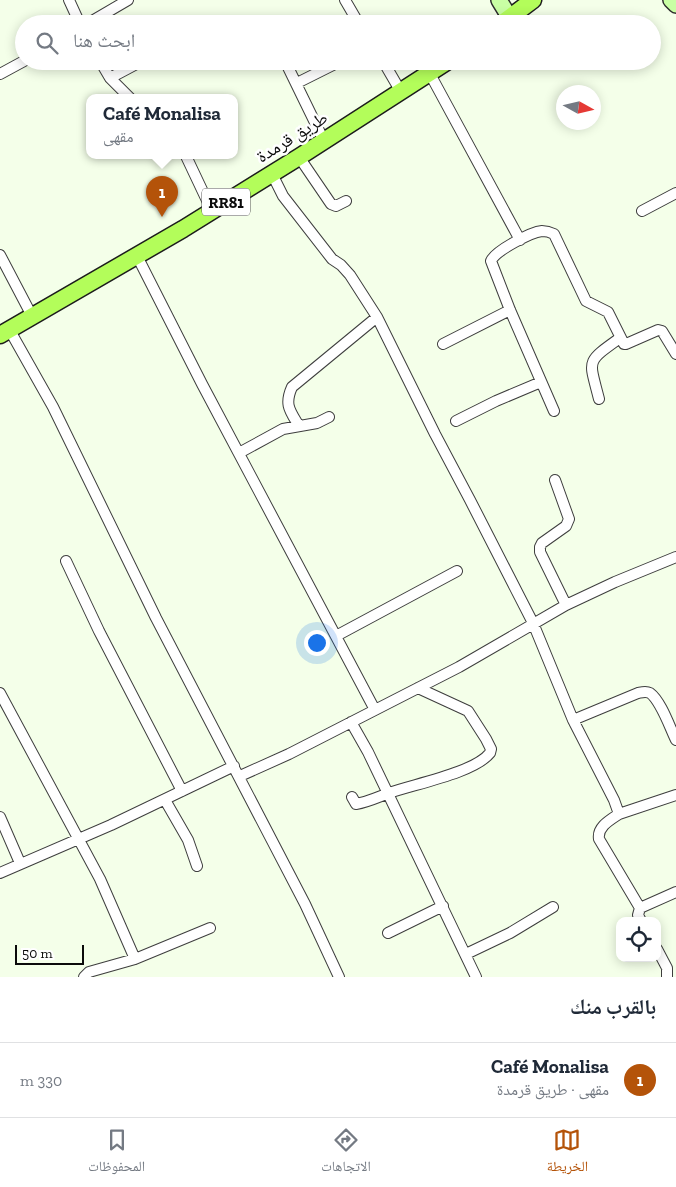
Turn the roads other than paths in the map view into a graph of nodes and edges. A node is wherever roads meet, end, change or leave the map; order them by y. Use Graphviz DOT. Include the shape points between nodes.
graph roads {
  1 [pos="69,0"];
  2 [pos="128,0"];
  3 [pos="345,0"];
  4 [pos="499,0"];
  5 [pos="533,0"];
  6 [pos="670,0"];
  7 [pos="676,5"];
  8 [pos="76,15"];
  9 [pos="102,15"];
  10 [pos="354,15"];
  11 [pos="504,15"];
  12 [pos="514,15"];
  13 [pos="15,66"];
  14 [pos="105,70"];
  15 [pos="125,70"];
  16 [pos="290,70"];
  17 [pos="323,70"];
  18 [pos="388,70"];
  19 [pos="436,70"];
  20 [pos="0,74"];
  21 [pos="430,74"];
  22 [pos="110,78"];
  23 [pos="297,83"];
  24 [pos="401,92"];
  25 [pos="126,94"];
  26 [pos="324,141"];
  27 [pos="299,157"];
  28 [pos="187,159"];
  29 [pos="272,174"];
  30 [pos="676,193"];
  31 [pos="346,201"];
  32 [pos="212,211"];
  33 [pos="642,211"];
  34 [pos="520,240"];
  35 [pos="0,255"];
  36 [pos="137,256"];
  37 [pos="510,310"];
  38 [pos="32,316"];
  39 [pos="377,317"];
  40 [pos="4,332"];
  41 [pos="620,338"];
  42 [pos="443,344"];
  43 [pos="676,354"];
  44 [pos="541,382"];
  45 [pos="599,399"];
  46 [pos="554,411"];
  47 [pos="329,417"];
  48 [pos="456,421"];
  49 [pos="299,426"];
  50 [pos="239,453"];
  51 [pos="555,480"];
  52 [pos="676,557"];
  53 [pos="66,561"];
  54 [pos="456,571"];
  55 [pos="566,605"];
  56 [pos="533,623"];
  57 [pos="336,636"];
  58 [pos="418,688"];
  59 [pos="0,693"];
  60 [pos="375,710"];
  61 [pos="573,720"];
  62 [pos="351,722"];
  63 [pos="676,740"];
  64 [pos="234,766"];
  65 [pos="240,776"];
  66 [pos="182,792"];
  67 [pos="387,793"];
  68 [pos="676,795"];
  69 [pos="352,797"];
  70 [pos="165,800"];
  71 [pos="619,814"];
  72 [pos="0,817"];
  73 [pos="78,840"];
  74 [pos="20,863"];
  75 [pos="197,866"];
  76 [pos="0,873"];
  77 [pos="676,892"];
  78 [pos="443,906"];
  79 [pos="553,907"];
  80 [pos="640,908"];
  81 [pos="639,917"];
  82 [pos="210,928"];
  83 [pos="388,934"];
  84 [pos="466,954"];
  85 [pos="661,956"];
  86 [pos="135,959"];
  87 [pos="84,977"];
  88 [pos="339,977"];
  89 [pos="476,977"];
  90 [pos="667,977"];
  1 -- 8 [label="street"];
  2 -- 9 [label="street"];
  3 -- 10 [label="street"];
  4 -- 11 [label="street"];
  5 -- 12 [label="main road"];
  6 -- 7 [label="street"];
  13 -- 20 [label="street"];
  14 -- 22 [label="street"];
  15 -- 22 [label="street"];
  16 -- 23 [label="street"];
  17 -- 23 [label="street"];
  18 -- 24 [label="street"];
  19 -- 21 [label="main road, طريق قرمدة / RR81"];
  21 -- 24 [label="main road, طريق قرمدة / RR81"];
  21 -- 34 [label="street"];
  22 -- 25 [label="street"];
  23 -- 26 [label="street"];
  24 -- 26 [label="main road, طريق قرمدة / RR81"];
  26 -- 27 [label="main road, طريق قرمدة / RR81"];
  27 -- 29 [label="main road, طريق قرمدة / RR81"];
  27 -- 31 [label="street" via="332,204 336,206"];
  28 -- 32 [label="street"];
  29 -- 32 [label="main road, طريق قرمدة / RR81"];
  29 -- 39 [label="street" via="283,196 332,259 350,275"];
  30 -- 33 [label="street"];
  32 -- 36 [label="main road, طريق قرمدة / RR81"];
  34 -- 37 [label="street" via="491,261"];
  34 -- 41 [label="street" via="544,231 554,234 586,301 608,312"];
  35 -- 38 [label="street"];
  36 -- 38 [label="main road, طريق قرمدة / RR81"];
  36 -- 50 [label="street"];
  37 -- 42 [label="street"];
  37 -- 44 [label="street"];
  38 -- 40 [label="main road, طريق قرمدة / RR81"];
  39 -- 49 [label="street" via="292,388 288,407"];
  39 -- 56 [label="street"];
  40 -- 64 [label="street" via="53,407"];
  41 -- 43 [label="street" via="626,344 662,331"];
  41 -- 45 [label="street" via="593,360"];
  44 -- 46 [label="street"];
  44 -- 48 [label="street"];
  47 -- 49 [label="street"];
  49 -- 50 [label="street" via="277,432"];
  50 -- 57 [label="street"];
  51 -- 55 [label="street" via="569,519 566,526 542,543 540,552"];
  52 -- 55 [label="street"];
  53 -- 66 [label="street"];
  54 -- 57 [label="street"];
  55 -- 56 [label="street"];
  56 -- 58 [label="street"];
  56 -- 61 [label="street"];
  57 -- 60 [label="street"];
  58 -- 60 [label="street"];
  58 -- 67 [label="street" via="468,711 486,739 490,753 467,768"];
  59 -- 73 [label="street"];
  60 -- 62 [label="street"];
  61 -- 63 [label="street" via="645,691 658,702"];
  61 -- 71 [label="street"];
  62 -- 65 [label="street"];
  62 -- 67 [label="street"];
  64 -- 65 [label="street"];
  64 -- 66 [label="street"];
  65 -- 88 [label="street"];
  66 -- 70 [label="street"];
  67 -- 69 [label="street" via="356,804"];
  67 -- 78 [label="street"];
  68 -- 71 [label="street"];
  70 -- 73 [label="street"];
  70 -- 75 [label="street" via="188,840"];
  71 -- 80 [label="street" via="603,826 598,836"];
  72 -- 74 [label="street"];
  73 -- 74 [label="street"];
  73 -- 86 [label="street" via="100,879"];
  74 -- 76 [label="street"];
  77 -- 80 [label="street"];
  78 -- 83 [label="street"];
  78 -- 84 [label="street"];
  79 -- 84 [label="street"];
  80 -- 81 [label="street"];
  82 -- 86 [label="street"];
  84 -- 89 [label="street"];
  85 -- 90 [label="street"];
  86 -- 87 [label="street" via="89,972"];
}
